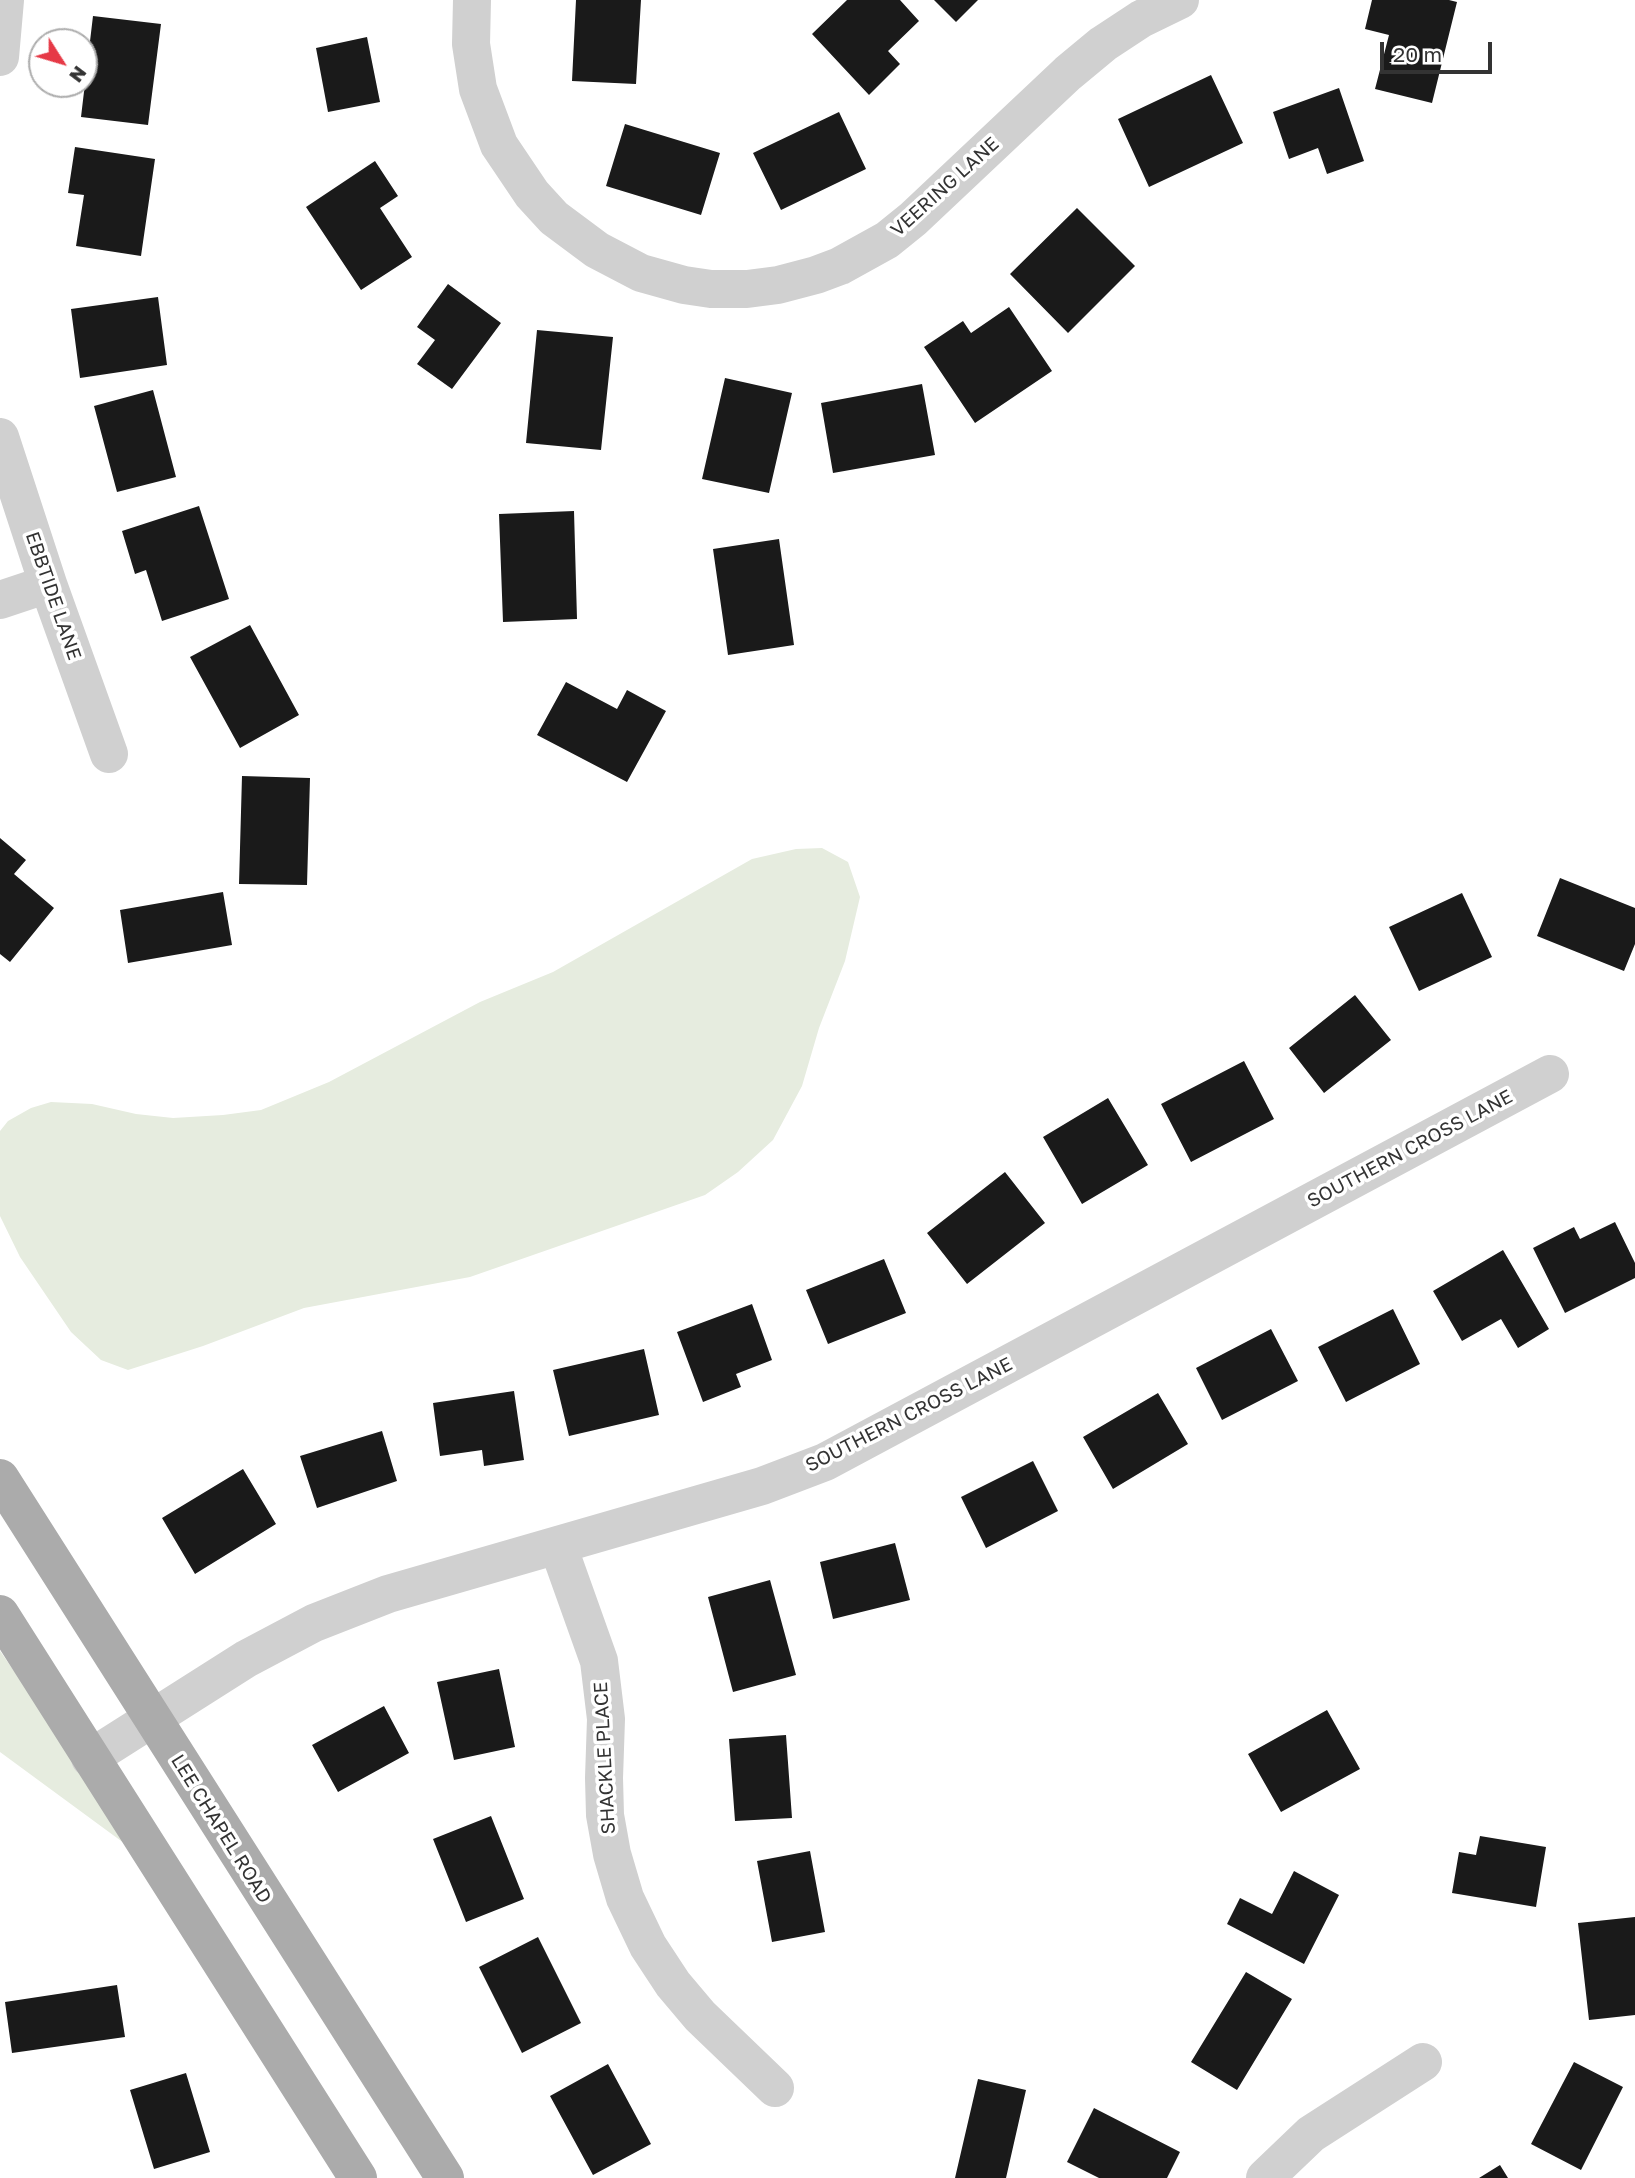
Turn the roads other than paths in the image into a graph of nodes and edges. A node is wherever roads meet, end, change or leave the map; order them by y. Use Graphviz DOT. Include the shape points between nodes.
graph roads {
  1 [pos="5,0"];
  2 [pos="472,0"];
  3 [pos="1180,0"];
  4 [pos="0,57"];
  5 [pos="0,437"];
  6 [pos="48,583"];
  7 [pos="0,600"];
  8 [pos="109,754"];
  9 [pos="1550,1074"];
  10 [pos="0,1478"];
  11 [pos="558,1546"];
  12 [pos="0,1614"];
  13 [pos="152,1719"];
  14 [pos="90,1758"];
  15 [pos="1423,2062"];
  16 [pos="775,2088"];
  17 [pos="358,2178"];
  18 [pos="445,2178"];
  19 [pos="1265,2178"];
  1 -- 4 [label="street"];
  2 -- 3 [label="street, VEERING LANE" via="471,44 478,89 499,145 531,194 597,250 642,273 684,285 747,289 816,275 887,240 1103,44"];
  5 -- 6 [label="street, EBBTIDE LANE"];
  6 -- 7 [label="street"];
  6 -- 8 [label="street, EBBTIDE LANE"];
  9 -- 11 [label="street, SOUTHERN CROSS LANE" via="825,1462 762,1486"];
  10 -- 13 [label="main road, LEE CHAPEL ROAD"];
  11 -- 13 [label="street, SOUTHERN CROSS LANE" via="388,1594 314,1623 246,1659"];
  11 -- 16 [label="street, SHACKLE PLACE" via="599,1661 606,1719 605,1815 625,1898 673,1984"];
  12 -- 14 [label="main road"];
  13 -- 14 [label="street, SOUTHERN CROSS LANE"];
  13 -- 18 [label="main road, LEE CHAPEL ROAD"];
  14 -- 17 [label="main road"];
  15 -- 19 [label="street" via="1311,2134"];
}
